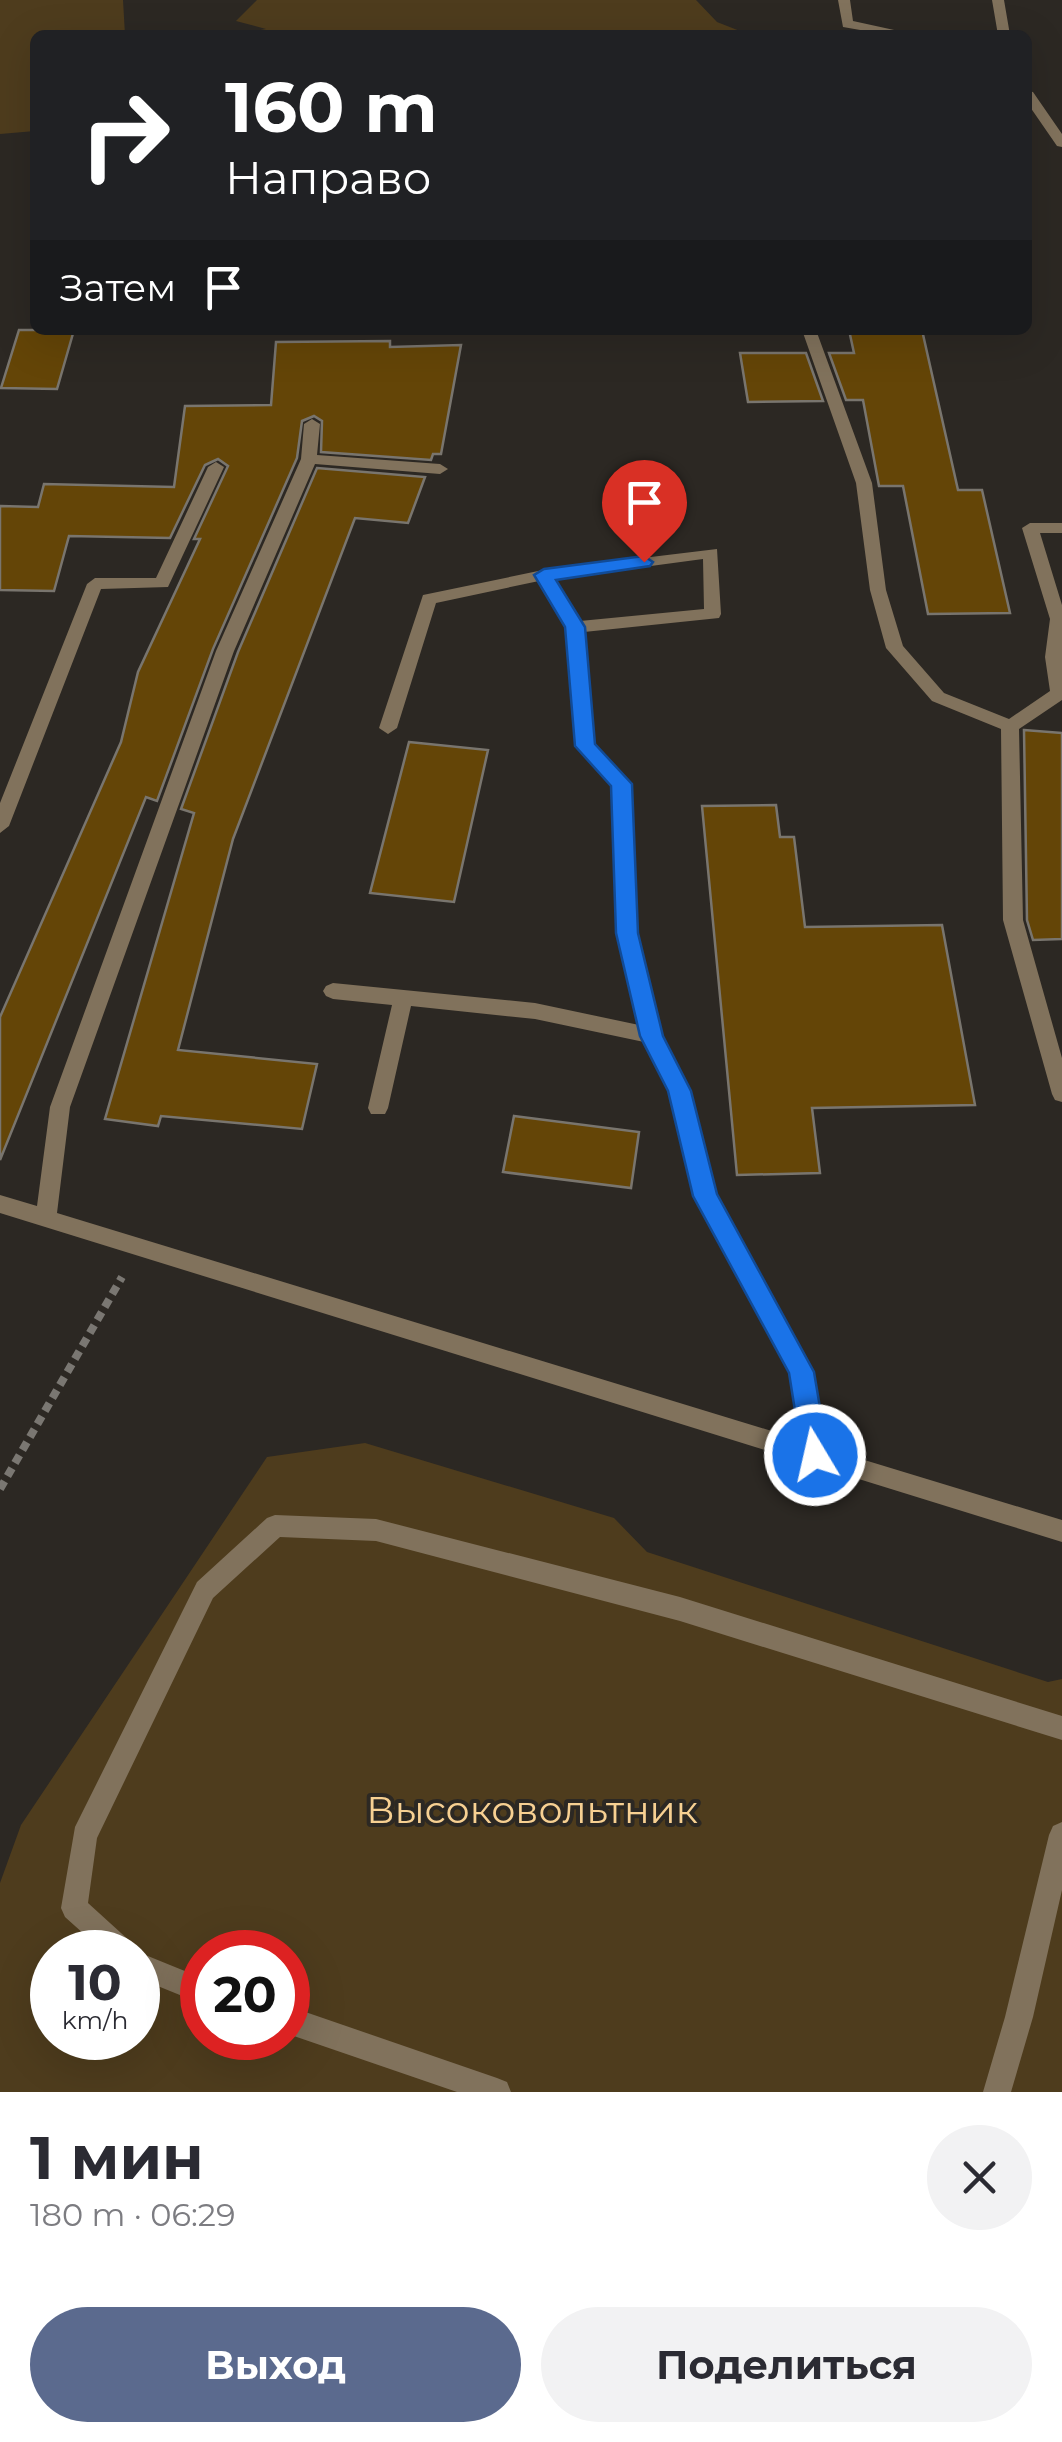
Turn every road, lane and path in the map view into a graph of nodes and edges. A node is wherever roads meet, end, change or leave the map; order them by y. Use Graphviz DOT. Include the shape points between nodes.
graph roads {
  1 [pos="844,0"];
  2 [pos="998,0"];
  3 [pos="882,30"];
  4 [pos="1003,30"];
  5 [pos="1032,101"];
  6 [pos="1062,144"];
  7 [pos="811,335"];
  8 [pos="312,424"];
  9 [pos="309,459"];
  10 [pos="216,467"];
  11 [pos="440,469"];
  12 [pos="1062,528"];
  13 [pos="544,575"];
  14 [pos="1060,619"];
  15 [pos="575,627"];
  16 [pos="1061,693"];
  17 [pos="1010,726"];
  18 [pos="388,728"];
  19 [pos="0,826"];
  20 [pos="333,991"];
  21 [pos="403,998"];
  22 [pos="651,1036"];
  23 [pos="1062,1094"];
  24 [pos="378,1108"];
  25 [pos="0,1204"];
  26 [pos="46,1216"];
  27 [pos="140,1245"];
  28 [pos="815,1455"];
  29 [pos="0,1489"];
  30 [pos="1062,1531"];
  31 [pos="1062,1728"];
  32 [pos="1062,1835"];
  33 [pos="99,1930"];
  34 [pos="310,2028"];
  35 [pos="497,2092"];
  36 [pos="997,2092"];
  1 -- 3 [label="lane" via="847,24"];
  2 -- 4 [label="lane"];
  5 -- 6 [label="lane"];
  7 -- 17 [label="lane" via="864,484 878,590 895,648 938,697"];
  8 -- 9 [label="lane"];
  9 -- 11 [label="lane"];
  9 -- 26 [label="lane" via="225,651 60,1107"];
  10 -- 19 [label="lane" via="162,583 95,584"];
  12 -- 14 [label="lane" via="1030,528"];
  13 -- 15 [label="lane"];
  13 -- 15 [label="lane" via="710,553 714,614"];
  13 -- 18 [label="lane" via="429,599"];
  14 -- 16 [label="lane" via="1054,657"];
  15 -- 22 [label="lane" via="585,746 622,784 627,933"];
  16 -- 17 [label="lane"];
  17 -- 23 [label="lane" via="1012,920"];
  20 -- 21 [label="lane"];
  21 -- 22 [label="lane" via="534,1011"];
  21 -- 24 [label="lane"];
  22 -- 28 [label="lane" via="679,1091 705,1196 802,1372"];
  25 -- 26 [label="lane"];
  26 -- 27 [label="lane"];
  27 -- 28 [label="lane"];
  27 -- 29 [label="path"];
  28 -- 30 [label="lane"];
  31 -- 33 [label="lane" via="680,1609 376,1530 274,1526 205,1590 84,1836 74,1908"];
  32 -- 36 [label="lane"];
  34 -- 35 [label="lane"];
}
